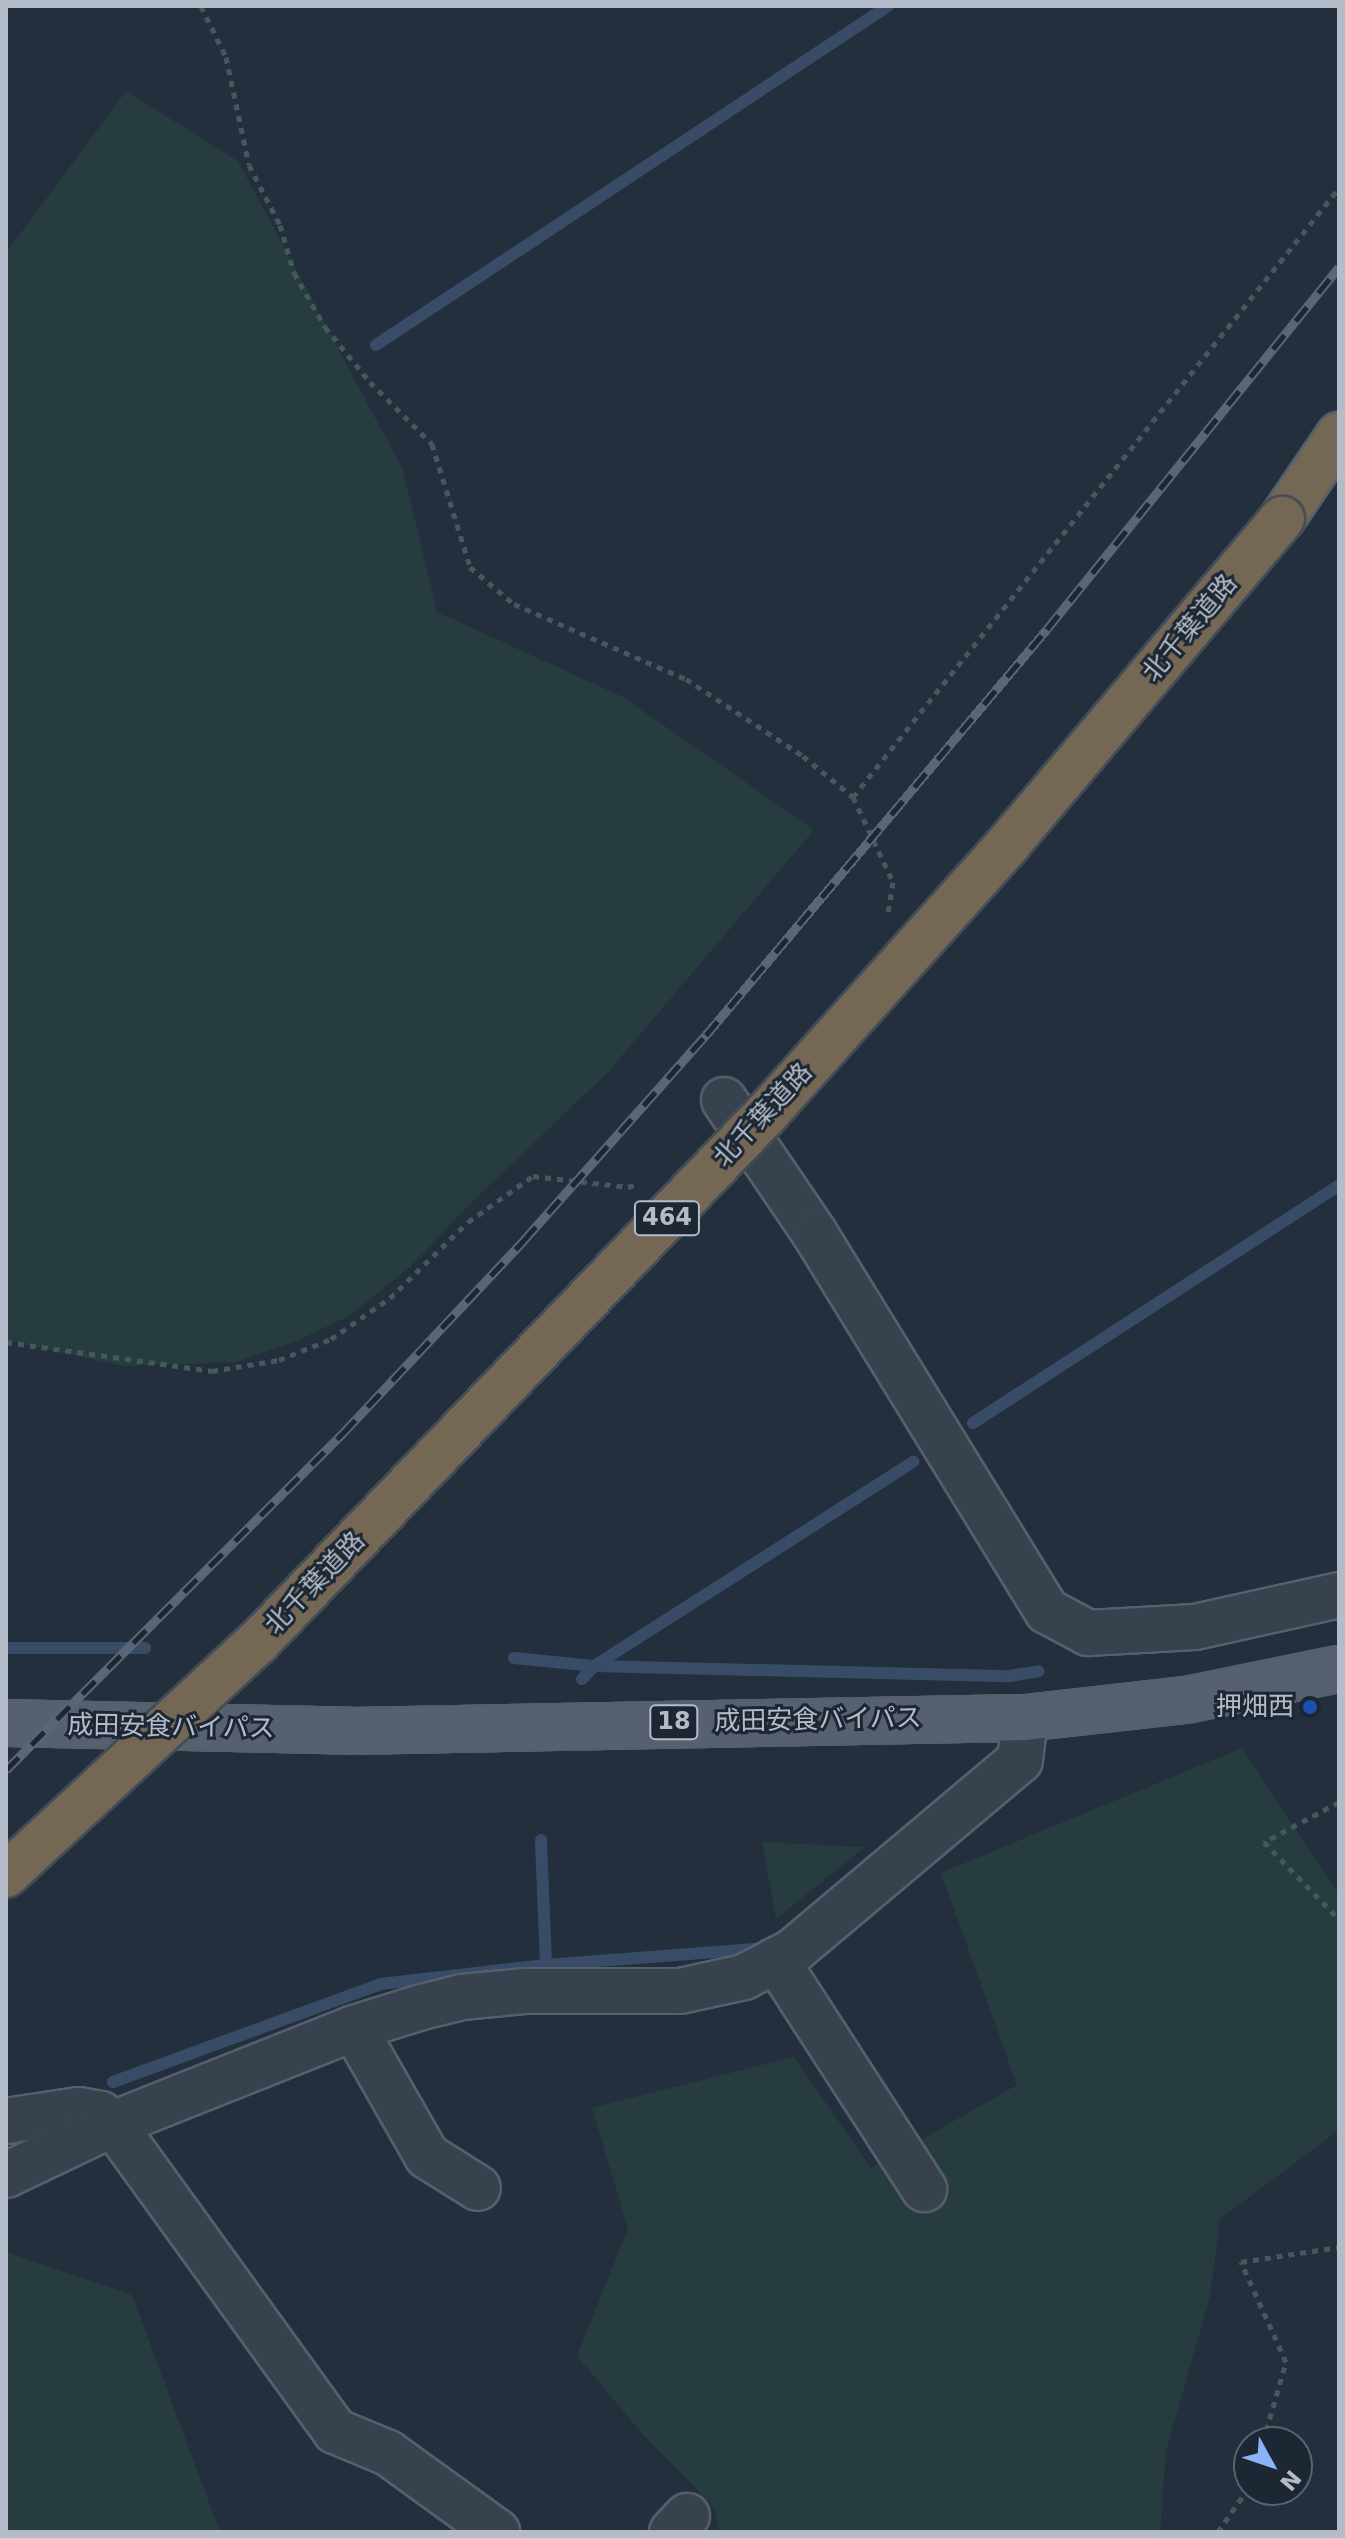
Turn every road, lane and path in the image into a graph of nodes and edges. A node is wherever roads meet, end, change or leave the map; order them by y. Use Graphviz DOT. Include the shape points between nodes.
graph roads {
  1 [pos="201,6"];
  2 [pos="1339,188"];
  3 [pos="1339,435"];
  4 [pos="1339,449"];
  5 [pos="1282,519"];
  6 [pos="853,797"];
  7 [pos="877,926"];
  8 [pos="724,1100"];
  9 [pos="652,1179"];
  10 [pos="6,1342"];
  11 [pos="1339,1595"];
  12 [pos="1339,1669"];
  13 [pos="1025,1718"];
  14 [pos="6,1723"];
  15 [pos="1339,1802"];
  16 [pos="6,1875"];
  17 [pos="1339,1919"];
  18 [pos="776,1960"];
  19 [pos="354,2028"];
  20 [pos="6,2121"];
  21 [pos="113,2124"];
  22 [pos="6,2175"];
  23 [pos="478,2188"];
  24 [pos="924,2189"];
  25 [pos="1339,2247"];
  26 [pos="1268,2426"];
  27 [pos="1236,2506"];
  28 [pos="497,2532"];
  29 [pos="1218,2532"];
  1 -- 6 [label="path" via="226,57 249,165 280,225 294,273 325,327 432,444 470,567 514,604 686,679 803,756"];
  2 -- 6 [label="path"];
  3 -- 5 [label="highway"];
  4 -- 5 [label="highway, 北千葉道路 / 464"];
  5 -- 16 [label="highway, 北千葉道路 / 464, bridge" via="1009,843 767,1113 258,1642"];
  6 -- 7 [label="path" via="893,882 888,915"];
  8 -- 11 [label="street" via="815,1234 1047,1611 1088,1633 1195,1627"];
  9 -- 10 [label="path" via="628,1187 533,1176 468,1222 390,1298 331,1339 279,1360 212,1371"];
  12 -- 13 [label="main road, 成田安食バイパス / 18" via="1186,1700"];
  13 -- 14 [label="main road, 成田安食バイパス / 18" via="352,1731"];
  13 -- 18 [label="street" via="1020,1760"];
  15 -- 17 [label="path" via="1264,1842"];
  18 -- 19 [label="street" via="744,1977 680,1991 524,1991 462,1997"];
  18 -- 24 [label="street"];
  19 -- 21 [label="street"];
  19 -- 23 [label="street" via="427,2156"];
  20 -- 21 [label="street" via="78,2110 101,2114"];
  21 -- 22 [label="street"];
  21 -- 28 [label="street" via="335,2431 388,2453"];
  25 -- 26 [label="path" via="1241,2262 1286,2362"];
  27 -- 29 [label="path"];
}
